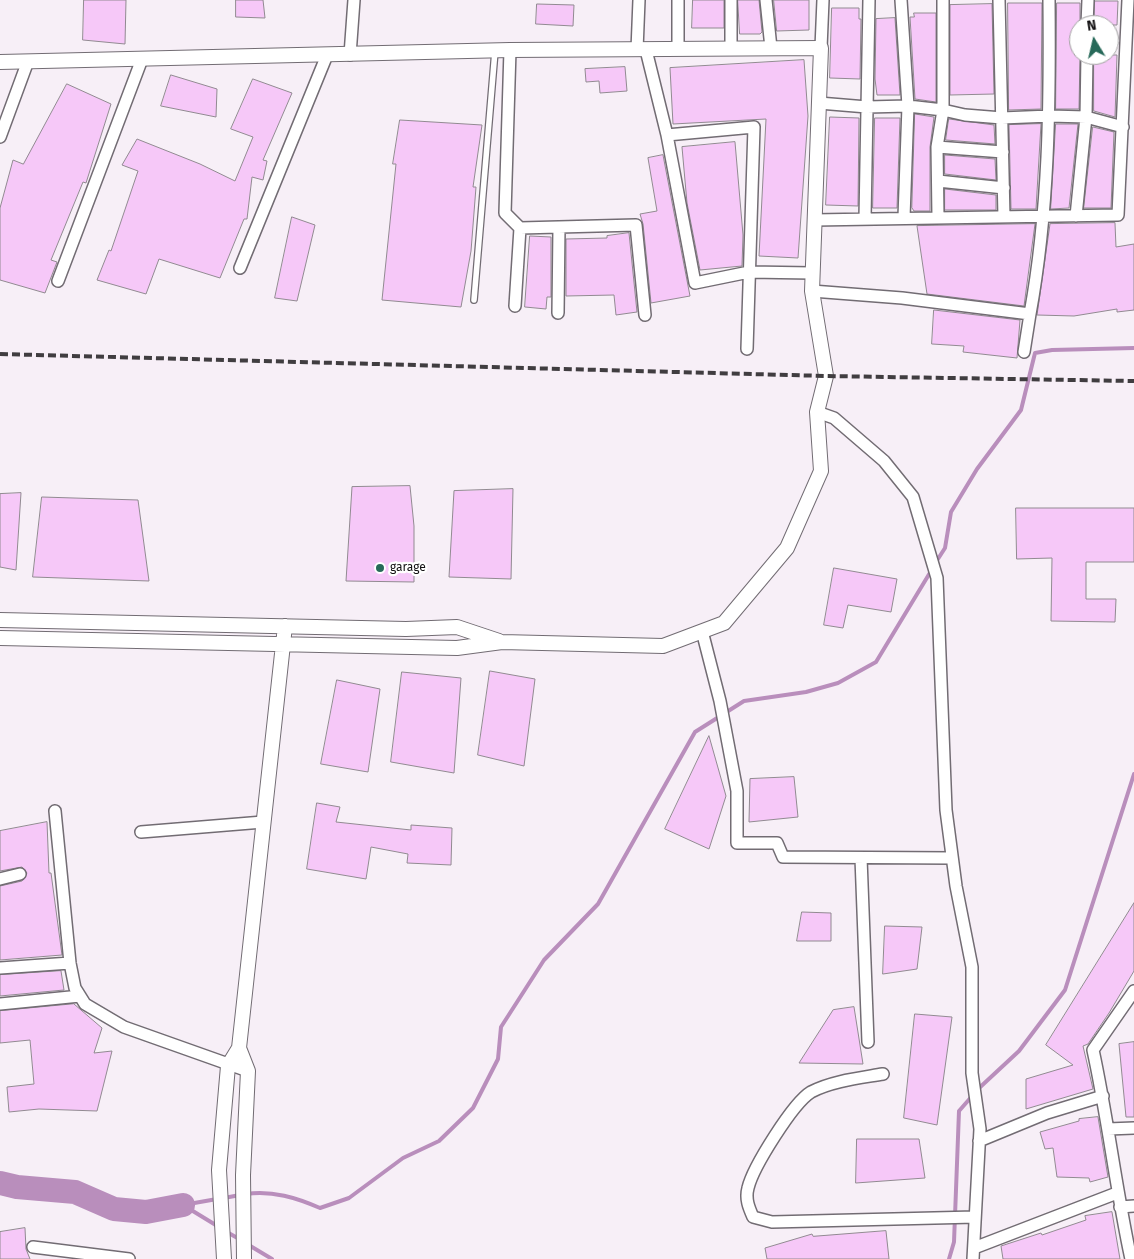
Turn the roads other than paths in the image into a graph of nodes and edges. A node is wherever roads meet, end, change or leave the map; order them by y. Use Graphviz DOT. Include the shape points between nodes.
graph roads {
  1 [pos="354,0"];
  2 [pos="639,0"];
  3 [pos="678,0"];
  4 [pos="731,0"];
  5 [pos="766,0"];
  6 [pos="823,0"];
  7 [pos="869,0"];
  8 [pos="901,0"];
  9 [pos="943,0"];
  10 [pos="999,0"];
  11 [pos="1049,0"];
  12 [pos="1088,0"];
  13 [pos="1128,0"];
  14 [pos="1088,15"];
  15 [pos="731,48"];
  16 [pos="771,48"];
  17 [pos="821,48"];
  18 [pos="510,50"];
  19 [pos="641,50"];
  20 [pos="678,50"];
  21 [pos="495,51"];
  22 [pos="327,55"];
  23 [pos="350,55"];
  24 [pos="142,59"];
  25 [pos="0,62"];
  26 [pos="28,62"];
  27 [pos="1087,65"];
  28 [pos="819,103"];
  29 [pos="908,106"];
  30 [pos="867,107"];
  31 [pos="943,110"];
  32 [pos="1050,116"];
  33 [pos="1086,117"];
  34 [pos="1002,118"];
  35 [pos="1127,134"];
  36 [pos="666,135"];
  37 [pos="0,137"];
  38 [pos="937,147"];
  39 [pos="1003,152"];
  40 [pos="938,181"];
  41 [pos="1004,188"];
  42 [pos="1004,216"];
  43 [pos="1043,216"];
  44 [pos="1076,216"];
  45 [pos="904,217"];
  46 [pos="938,217"];
  47 [pos="865,218"];
  48 [pos="814,220"];
  49 [pos="559,227"];
  50 [pos="520,228"];
  51 [pos="240,268"];
  52 [pos="749,272"];
  53 [pos="812,274"];
  54 [pos="58,281"];
  55 [pos="812,291"];
  56 [pos="474,300"];
  57 [pos="515,306"];
  58 [pos="558,313"];
  59 [pos="1030,314"];
  60 [pos="645,315"];
  61 [pos="747,349"];
  62 [pos="1024,352"];
  63 [pos="817,412"];
  64 [pos="0,620"];
  65 [pos="285,626"];
  66 [pos="702,631"];
  67 [pos="0,638"];
  68 [pos="502,642"];
  69 [pos="284,644"];
  70 [pos="55,811"];
  71 [pos="263,822"];
  72 [pos="142,832"];
  73 [pos="860,858"];
  74 [pos="952,858"];
  75 [pos="20,874"];
  76 [pos="0,879"];
  77 [pos="70,963"];
  78 [pos="0,968"];
  79 [pos="1134,991"];
  80 [pos="80,996"];
  81 [pos="0,1004"];
  82 [pos="868,1042"];
  83 [pos="239,1048"];
  84 [pos="228,1066"];
  85 [pos="248,1071"];
  86 [pos="883,1074"];
  87 [pos="1103,1096"];
  88 [pos="1134,1128"];
  89 [pos="1108,1129"];
  90 [pos="979,1141"];
  91 [pos="1117,1193"];
  92 [pos="1134,1206"];
  93 [pos="1120,1207"];
  94 [pos="969,1218"];
  95 [pos="34,1247"];
  96 [pos="974,1253"];
  97 [pos="224,1256"];
  98 [pos="244,1258"];
  99 [pos="129,1259"];
  100 [pos="1131,1259"];
  1 -- 23 [label="street"];
  2 -- 19 [label="street"];
  3 -- 20 [label="street"];
  4 -- 15 [label="street"];
  5 -- 16 [label="street"];
  6 -- 17 [label="street"];
  7 -- 30 [label="street"];
  8 -- 29 [label="street"];
  9 -- 31 [label="street"];
  10 -- 34 [label="street"];
  11 -- 32 [label="street"];
  12 -- 14 [label="street"];
  13 -- 35 [label="street"];
  15 -- 16 [label="street"];
  15 -- 20 [label="street"];
  16 -- 17 [label="street"];
  17 -- 28 [label="street"];
  18 -- 19 [label="street"];
  18 -- 21 [label="street"];
  18 -- 50 [label="street" via="506,213"];
  19 -- 20 [label="street"];
  19 -- 36 [label="street"];
  21 -- 23 [label="street"];
  21 -- 56 [label="lane"];
  22 -- 23 [label="street"];
  22 -- 24 [label="street"];
  22 -- 51 [label="street"];
  24 -- 26 [label="street"];
  24 -- 54 [label="street"];
  25 -- 26 [label="street"];
  26 -- 37 [label="street"];
  27 -- 33 [label="street"];
  28 -- 30 [label="street"];
  28 -- 48 [label="street"];
  29 -- 30 [label="street"];
  29 -- 31 [label="street"];
  29 -- 45 [label="street"];
  30 -- 47 [label="street"];
  31 -- 34 [label="street" via="965,116"];
  31 -- 38 [label="street"];
  32 -- 33 [label="street"];
  32 -- 34 [label="street"];
  32 -- 43 [label="street"];
  33 -- 35 [label="street"];
  33 -- 44 [label="street"];
  34 -- 39 [label="street"];
  35 -- 44 [label="street" via="1118,215"];
  36 -- 52 [label="street" via="695,282"];
  36 -- 52 [label="street" via="754,127"];
  38 -- 39 [label="street"];
  38 -- 40 [label="street"];
  39 -- 41 [label="street"];
  40 -- 41 [label="street"];
  40 -- 46 [label="street"];
  41 -- 42 [label="street"];
  42 -- 43 [label="street"];
  42 -- 46 [label="street"];
  43 -- 44 [label="street"];
  43 -- 59 [label="street" via="1040,259"];
  45 -- 46 [label="street"];
  45 -- 47 [label="street"];
  47 -- 48 [label="street"];
  48 -- 53 [label="street"];
  49 -- 50 [label="street"];
  49 -- 58 [label="street"];
  49 -- 60 [label="street" via="636,225"];
  50 -- 57 [label="street"];
  52 -- 53 [label="street"];
  52 -- 61 [label="street"];
  53 -- 55 [label="street"];
  55 -- 59 [label="street"];
  55 -- 63 [label="street" via="826,376"];
  59 -- 62 [label="street"];
  63 -- 66 [label="street" via="821,471 787,548 724,624"];
  63 -- 74 [label="street" via="834,418 884,461 913,497 937,578 946,810"];
  64 -- 65 [label="street"];
  65 -- 68 [label="street" via="457,627"];
  65 -- 69 [label="street"];
  66 -- 68 [label="street" via="663,646"];
  66 -- 73 [label="street" via="720,701 736,791 737,843 777,843 783,857"];
  67 -- 69 [label="street"];
  68 -- 69 [label="street" via="457,648"];
  69 -- 71 [label="street"];
  70 -- 77 [label="street"];
  71 -- 72 [label="street"];
  71 -- 83 [label="street"];
  73 -- 74 [label="street"];
  73 -- 82 [label="street"];
  74 -- 90 [label="street" via="972,967 972,1073"];
  75 -- 76 [label="street"];
  77 -- 78 [label="street"];
  77 -- 80 [label="street"];
  79 -- 87 [label="street" via="1093,1050"];
  80 -- 81 [label="street"];
  80 -- 84 [label="street" via="85,1004 124,1027"];
  83 -- 84 [label="street"];
  83 -- 85 [label="street"];
  84 -- 85 [label="street"];
  84 -- 97 [label="street" via="219,1170"];
  85 -- 98 [label="street" via="243,1175"];
  86 -- 94 [label="street" via="811,1092 781,1123 748,1187 747,1202 753,1217 772,1222"];
  87 -- 89 [label="street"];
  87 -- 90 [label="street" via="1047,1113"];
  88 -- 89 [label="street"];
  89 -- 91 [label="street"];
  90 -- 94 [label="street"];
  91 -- 93 [label="street"];
  91 -- 96 [label="street"];
  92 -- 93 [label="street"];
  93 -- 100 [label="street"];
  94 -- 96 [label="street"];
  95 -- 99 [label="street"];
}
